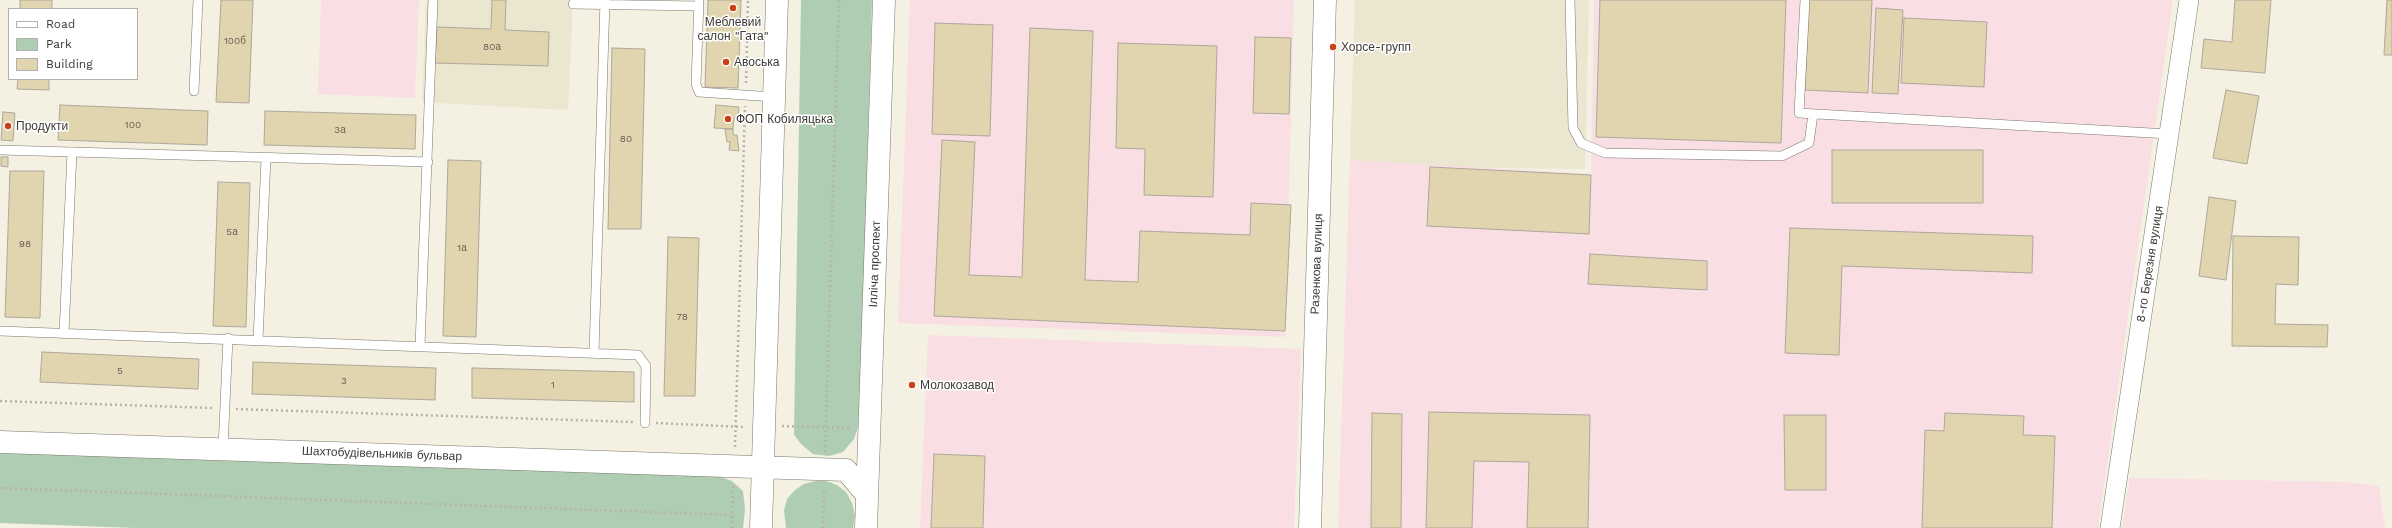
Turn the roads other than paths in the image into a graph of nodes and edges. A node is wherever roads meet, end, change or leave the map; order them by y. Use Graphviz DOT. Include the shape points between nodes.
graph roads {
  1 [pos="198,0"];
  2 [pos="433,0"];
  3 [pos="777,0"];
  4 [pos="884,0"];
  5 [pos="1325,0"];
  6 [pos="1570,0"];
  7 [pos="1805,0"];
  8 [pos="2190,0"];
  9 [pos="605,2"];
  10 [pos="699,3"];
  11 [pos="573,4"];
  12 [pos="194,91"];
  13 [pos="774,97"];
  14 [pos="1814,114"];
  15 [pos="2169,134"];
  16 [pos="0,150"];
  17 [pos="72,152"];
  18 [pos="266,158"];
  19 [pos="428,162"];
  20 [pos="0,331"];
  21 [pos="64,334"];
  22 [pos="228,338"];
  23 [pos="258,340"];
  24 [pos="420,346"];
  25 [pos="594,352"];
  26 [pos="645,423"];
  27 [pos="0,442"];
  28 [pos="223,450"];
  29 [pos="763,467"];
  30 [pos="867,495"];
  31 [pos="762,528"];
  32 [pos="866,528"];
  33 [pos="1310,528"];
  34 [pos="2110,528"];
  1 -- 12 [label="lane"];
  2 -- 19 [label="lane"];
  3 -- 13 [label="main road"];
  4 -- 30 [label="main road, Ілліча проспект"];
  5 -- 33 [label="main road, Разенкова вулиця"];
  6 -- 14 [label="lane" via="1573,128 1581,143 1605,153 1782,156 1809,143"];
  7 -- 14 [label="lane" via="1799,113"];
  8 -- 15 [label="street, 8-го Березня вулиця"];
  9 -- 10 [label="lane"];
  9 -- 11 [label="lane"];
  9 -- 25 [label="lane"];
  10 -- 13 [label="lane" via="696,84 699,92"];
  13 -- 29 [label="main road"];
  14 -- 15 [label="lane"];
  15 -- 34 [label="street, 8-го Березня вулиця"];
  16 -- 17 [label="lane"];
  17 -- 18 [label="lane"];
  17 -- 21 [label="lane"];
  18 -- 19 [label="lane"];
  18 -- 23 [label="lane"];
  19 -- 24 [label="lane"];
  20 -- 21 [label="lane"];
  21 -- 22 [label="lane"];
  22 -- 23 [label="lane"];
  22 -- 28 [label="lane"];
  23 -- 24 [label="lane"];
  24 -- 25 [label="lane"];
  25 -- 26 [label="lane" via="638,354 646,366"];
  27 -- 28 [label="main road, Шахтобудівельників бульвар"];
  28 -- 29 [label="main road, Шахтобудівельників бульвар"];
  29 -- 30 [label="main road, Шахтобудівельників бульвар" via="846,470"];
  29 -- 31 [label="main road"];
  30 -- 32 [label="main road, Ілліча проспект"];
}
